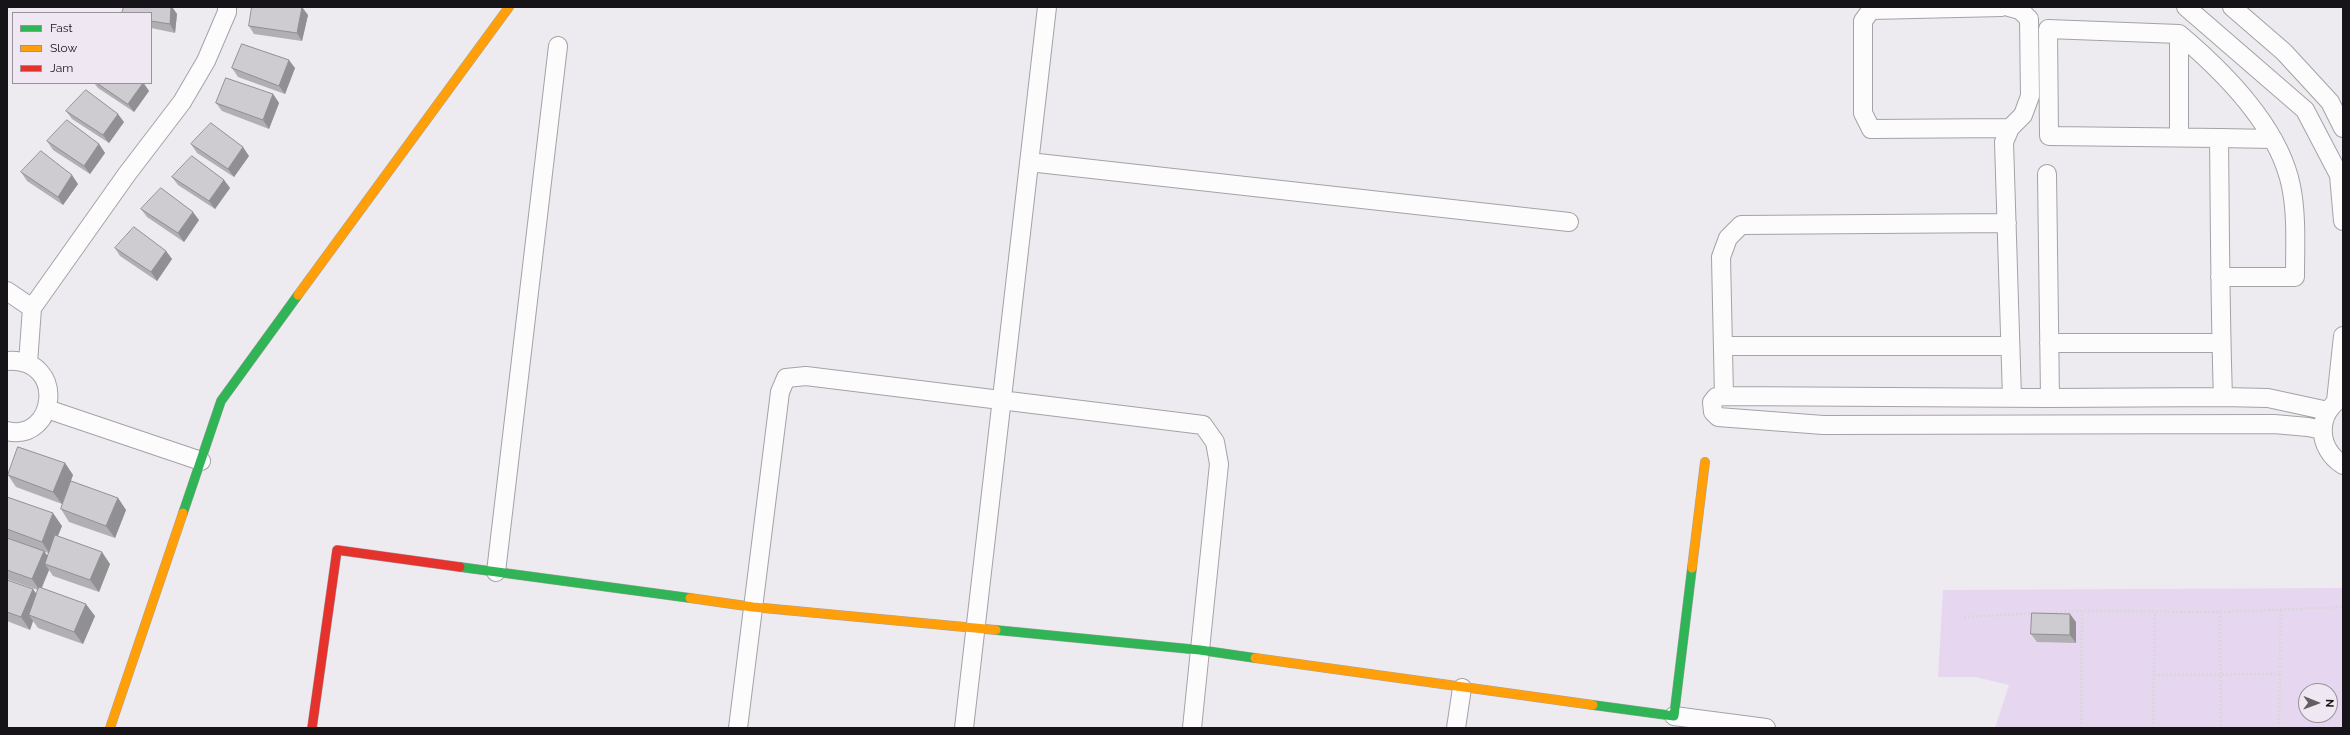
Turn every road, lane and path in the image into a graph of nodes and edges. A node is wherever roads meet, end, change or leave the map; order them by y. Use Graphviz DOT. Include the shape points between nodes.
graph roads {
  1 [pos="227,7"];
  2 [pos="509,7"];
  3 [pos="1047,7"];
  4 [pos="2002,7"];
  5 [pos="2009,7"];
  6 [pos="2186,7"];
  7 [pos="2232,7"];
  8 [pos="2179,34"];
  9 [pos="558,46"];
  10 [pos="2010,128"];
  11 [pos="2343,128"];
  12 [pos="2179,137"];
  13 [pos="2219,138"];
  14 [pos="2273,139"];
  15 [pos="1029,162"];
  16 [pos="2047,174"];
  17 [pos="2343,221"];
  18 [pos="1569,222"];
  19 [pos="2007,223"];
  20 [pos="2220,277"];
  21 [pos="7,291"];
  22 [pos="32,308"];
  23 [pos="2343,336"];
  24 [pos="2049,343"];
  25 [pos="2221,343"];
  26 [pos="1724,346"];
  27 [pos="2010,346"];
  28 [pos="7,361"];
  29 [pos="28,363"];
  30 [pos="1724,396"];
  31 [pos="2223,397"];
  32 [pos="2020,398"];
  33 [pos="2050,398"];
  34 [pos="1002,400"];
  35 [pos="2336,403"];
  36 [pos="47,409"];
  37 [pos="2027,425"];
  38 [pos="2322,430"];
  39 [pos="8,435"];
  40 [pos="200,462"];
  41 [pos="1705,462"];
  42 [pos="2343,465"];
  43 [pos="496,572"];
  44 [pos="753,607"];
  45 [pos="2343,607"];
  46 [pos="2281,608"];
  47 [pos="2082,611"];
  48 [pos="2155,612"];
  49 [pos="2220,612"];
  50 [pos="1964,617"];
  51 [pos="975,629"];
  52 [pos="1200,650"];
  53 [pos="2221,674"];
  54 [pos="2281,674"];
  55 [pos="2154,675"];
  56 [pos="1462,688"];
  57 [pos="1674,716"];
  58 [pos="110,728"];
  59 [pos="312,728"];
  60 [pos="738,728"];
  61 [pos="964,728"];
  62 [pos="1192,728"];
  63 [pos="1456,728"];
  64 [pos="1766,728"];
  65 [pos="2081,728"];
  66 [pos="2153,728"];
  67 [pos="2221,728"];
  68 [pos="2279,728"];
  1 -- 22 [label="street" via="206,61 182,102 127,174"];
  2 -- 40 [label="street" via="220,401"];
  3 -- 15 [label="street"];
  4 -- 10 [label="street" via="1871,10 1863,21 1863,113 1871,128"];
  5 -- 10 [label="street" via="2020,10 2029,19 2030,89 2023,115"];
  6 -- 17 [label="street" via="2305,110 2339,175"];
  7 -- 11 [label="street" via="2284,52 2330,102"];
  8 -- 12 [label="street"];
  8 -- 12 [label="street" via="2048,29 2049,136"];
  8 -- 14 [label="street" via="2229,82"];
  9 -- 43 [label="street"];
  10 -- 19 [label="street" via="2004,142"];
  12 -- 13 [label="street"];
  13 -- 14 [label="street"];
  13 -- 20 [label="street"];
  14 -- 20 [label="street" via="2291,186 2295,215 2295,277"];
  15 -- 18 [label="street"];
  15 -- 34 [label="street"];
  16 -- 24 [label="street"];
  19 -- 26 [label="street" via="1741,226 1728,238 1722,258"];
  19 -- 27 [label="street"];
  20 -- 25 [label="street"];
  21 -- 22 [label="street"];
  22 -- 29 [label="street"];
  23 -- 35 [label="street"];
  24 -- 25 [label="street"];
  24 -- 33 [label="street"];
  25 -- 31 [label="street"];
  26 -- 27 [label="street"];
  26 -- 30 [label="street"];
  27 -- 32 [label="street"];
  28 -- 29 [label="street"];
  29 -- 36 [label="street" via="37,369 48,388"];
  30 -- 32 [label="street"];
  30 -- 37 [label="street" via="1716,397 1712,402 1713,412 1718,417 1823,425"];
  31 -- 33 [label="street"];
  31 -- 35 [label="street"];
  32 -- 33 [label="street"];
  32 -- 37 [label="street"];
  34 -- 44 [label="street" via="806,376 786,378 780,392"];
  34 -- 51 [label="street"];
  34 -- 52 [label="street" via="1203,425 1215,442 1219,464"];
  35 -- 38 [label="street"];
  36 -- 39 [label="street" via="33,427"];
  36 -- 40 [label="street"];
  37 -- 38 [label="street" via="2274,424"];
  38 -- 42 [label="street" via="2328,451"];
  40 -- 58 [label="street"];
  41 -- 57 [label="street"];
  43 -- 44 [label="street"];
  43 -- 59 [label="street" via="337,550"];
  44 -- 51 [label="street"];
  44 -- 60 [label="street"];
  45 -- 46 [label="path"];
  46 -- 49 [label="path"];
  46 -- 54 [label="path"];
  47 -- 48 [label="path"];
  47 -- 50 [label="path"];
  47 -- 65 [label="path"];
  48 -- 49 [label="path"];
  48 -- 55 [label="path"];
  49 -- 53 [label="path"];
  51 -- 52 [label="street"];
  51 -- 61 [label="street"];
  52 -- 56 [label="street"];
  52 -- 62 [label="street"];
  53 -- 54 [label="path"];
  53 -- 55 [label="path"];
  53 -- 67 [label="path"];
  54 -- 68 [label="path"];
  55 -- 66 [label="path"];
  56 -- 57 [label="street"];
  56 -- 63 [label="street"];
  57 -- 64 [label="street"];
}
